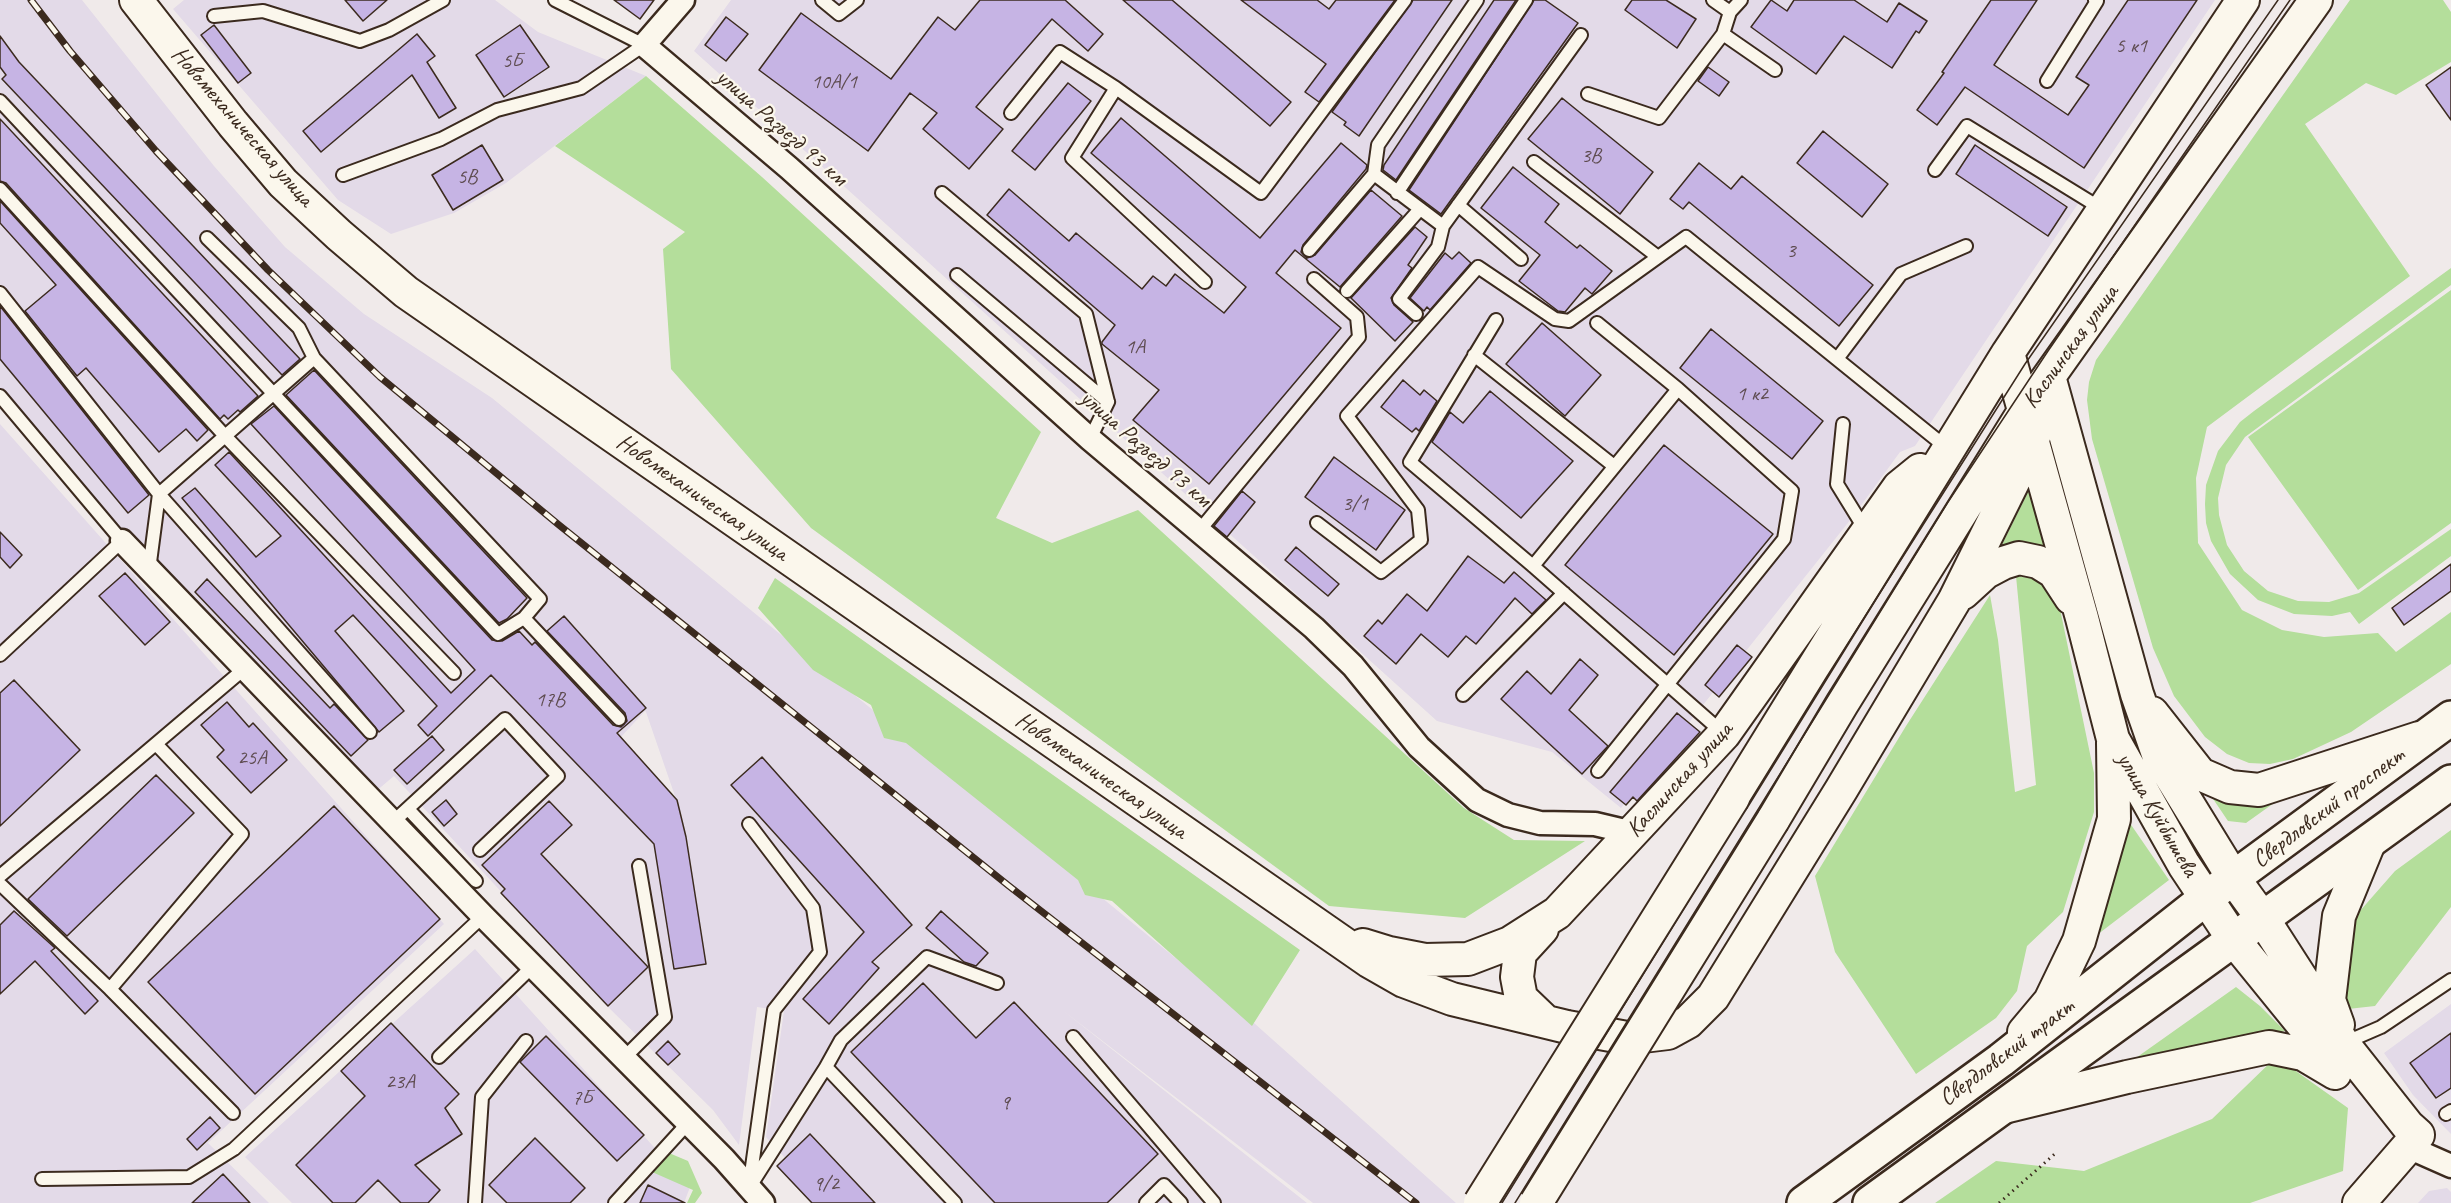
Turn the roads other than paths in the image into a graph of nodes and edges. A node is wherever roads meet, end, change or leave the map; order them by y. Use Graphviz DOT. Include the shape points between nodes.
graph roads {
  1 [pos="136,0"];
  2 [pos="443,0"];
  3 [pos="555,0"];
  4 [pos="683,0"];
  5 [pos="822,0"];
  6 [pos="857,0"];
  7 [pos="1405,0"];
  8 [pos="1477,0"];
  9 [pos="1526,0"];
  10 [pos="1713,0"];
  11 [pos="1741,0"];
  12 [pos="2095,0"];
  13 [pos="2243,0"];
  14 [pos="2316,0"];
  15 [pos="1730,12"];
  16 [pos="214,16"];
  17 [pos="1723,34"];
  18 [pos="1581,35"];
  19 [pos="644,45"];
  20 [pos="1774,70"];
  21 [pos="2047,81"];
  22 [pos="1116,88"];
  23 [pos="1588,94"];
  24 [pos="0,101"];
  25 [pos="1011,113"];
  26 [pos="1534,162"];
  27 [pos="1935,170"];
  28 [pos="1374,174"];
  29 [pos="343,175"];
  30 [pos="0,189"];
  31 [pos="942,193"];
  32 [pos="1397,193"];
  33 [pos="1458,205"];
  34 [pos="1420,209"];
  35 [pos="2103,210"];
  36 [pos="1443,226"];
  37 [pos="207,238"];
  38 [pos="1966,246"];
  39 [pos="1309,250"];
  40 [pos="1658,257"];
  41 [pos="1521,259"];
  42 [pos="957,275"];
  43 [pos="1314,279"];
  44 [pos="1205,282"];
  45 [pos="1347,291"];
  46 [pos="0,293"];
  47 [pos="1416,314"];
  48 [pos="1496,320"];
  49 [pos="1597,323"];
  50 [pos="2008,353"];
  51 [pos="1474,355"];
  52 [pos="314,358"];
  53 [pos="1837,359"];
  54 [pos="2050,379"];
  55 [pos="1678,389"];
  56 [pos="273,392"];
  57 [pos="0,396"];
  58 [pos="1108,402"];
  59 [pos="2024,413"];
  60 [pos="1842,424"];
  61 [pos="225,436"];
  62 [pos="1090,440"];
  63 [pos="2032,444"];
  64 [pos="1947,448"];
  65 [pos="1614,466"];
  66 [pos="159,494"];
  67 [pos="1317,523"];
  68 [pos="1199,531"];
  69 [pos="1867,532"];
  70 [pos="122,540"];
  71 [pos="1533,566"];
  72 [pos="148,571"];
  73 [pos="1564,593"];
  74 [pos="1954,601"];
  75 [pos="524,618"];
  76 [pos="2082,618"];
  77 [pos="0,655"];
  78 [pos="244,669"];
  79 [pos="454,673"];
  80 [pos="1667,683"];
  81 [pos="2137,694"];
  82 [pos="1463,695"];
  83 [pos="619,719"];
  84 [pos="2438,727"];
  85 [pos="370,732"];
  86 [pos="1724,734"];
  87 [pos="2113,739"];
  88 [pos="156,744"];
  89 [pos="1598,771"];
  90 [pos="2450,784"];
  91 [pos="400,816"];
  92 [pos="750,824"];
  93 [pos="1633,833"];
  94 [pos="2369,843"];
  95 [pos="480,850"];
  96 [pos="639,866"];
  97 [pos="0,876"];
  98 [pos="2234,879"];
  99 [pos="476,881"];
  100 [pos="0,884"];
  101 [pos="2206,898"];
  102 [pos="1557,913"];
  103 [pos="483,916"];
  104 [pos="2263,919"];
  105 [pos="1325,932"];
  106 [pos="2234,940"];
  107 [pos="533,966"];
  108 [pos="2451,980"];
  109 [pos="997,983"];
  110 [pos="110,989"];
  111 [pos="1545,1021"];
  112 [pos="1073,1037"];
  113 [pos="526,1041"];
  114 [pos="2343,1043"];
  115 [pos="439,1057"];
  116 [pos="624,1058"];
  117 [pos="2001,1060"];
  118 [pos="826,1067"];
  119 [pos="2351,1083"];
  120 [pos="1998,1109"];
  121 [pos="233,1113"];
  122 [pos="688,1123"];
  123 [pos="2407,1137"];
  124 [pos="2451,1166"];
  125 [pos="42,1179"];
  126 [pos="756,1196"];
  127 [pos="475,1203"];
  128 [pos="615,1203"];
  129 [pos="955,1203"];
  130 [pos="1146,1203"];
  131 [pos="1181,1203"];
  132 [pos="1214,1203"];
  133 [pos="1480,1203"];
  134 [pos="1536,1203"];
  135 [pos="1804,1203"];
  136 [pos="1870,1203"];
  137 [pos="2339,1203"];
  138 [pos="2360,1203"];
  1 -- 105 [label="main road, Новомеханическая улица" via="283,183 406,292"];
  2 -- 16 [label="lane" via="360,41 263,11"];
  3 -- 19 [label="lane"];
  4 -- 19 [label="street"];
  5 -- 6 [label="lane" via="839,14"];
  7 -- 22 [label="lane" via="1261,193"];
  8 -- 28 [label="lane" via="1378,145"];
  9 -- 32 [label="lane"];
  10 -- 15 [label="lane"];
  11 -- 15 [label="lane"];
  12 -- 21 [label="lane"];
  13 -- 35 [label="main road"];
  14 -- 54 [label="main road, Каслинская улица"];
  15 -- 17 [label="lane"];
  17 -- 20 [label="lane"];
  17 -- 23 [label="lane" via="1659,118"];
  18 -- 33 [label="lane"];
  19 -- 29 [label="lane" via="581,88 497,110 441,139"];
  19 -- 62 [label="street, улица Разъезд 93 км" via="789,168"];
  22 -- 25 [label="lane" via="1060,52"];
  22 -- 44 [label="lane" via="1072,158"];
  24 -- 56 [label="lane"];
  26 -- 40 [label="lane"];
  27 -- 35 [label="lane" via="1967,126"];
  28 -- 32 [label="lane"];
  28 -- 39 [label="lane"];
  30 -- 61 [label="lane"];
  31 -- 58 [label="lane" via="1086,314"];
  32 -- 34 [label="lane"];
  33 -- 36 [label="lane"];
  33 -- 41 [label="lane"];
  34 -- 36 [label="lane"];
  34 -- 45 [label="lane"];
  35 -- 50 [label="main road"];
  36 -- 47 [label="lane" via="1438,247 1399,299"];
  37 -- 52 [label="lane" via="299,328"];
  38 -- 53 [label="lane" via="1901,274"];
  40 -- 53 [label="lane" via="1686,237"];
  40 -- 67 [label="lane" via="1569,321 1555,319 1478,267 1347,416 1418,510 1421,540 1381,572"];
  42 -- 58 [label="lane"];
  43 -- 68 [label="lane" via="1357,317 1359,337"];
  46 -- 66 [label="lane"];
  48 -- 51 [label="lane"];
  49 -- 55 [label="lane"];
  50 -- 54 [label="main road"];
  50 -- 59 [label="main road, улица Куйбышева"];
  50 -- 64 [label="main road"];
  51 -- 65 [label="lane"];
  51 -- 71 [label="lane" via="1410,462"];
  52 -- 56 [label="lane"];
  52 -- 75 [label="lane" via="540,599"];
  53 -- 64 [label="lane"];
  54 -- 59 [label="main road, Каслинская улица"];
  54 -- 63 [label="main road"];
  54 -- 81 [label="main road, улица Куйбышева"];
  55 -- 65 [label="lane"];
  55 -- 80 [label="lane" via="1792,490 1784,539"];
  56 -- 61 [label="lane"];
  56 -- 75 [label="lane" via="498,634"];
  57 -- 70 [label="lane"];
  58 -- 62 [label="lane"];
  59 -- 63 [label="main road, улица Куйбышева"];
  59 -- 134 [label="main road, Каслинская улица, bridge"];
  60 -- 69 [label="lane" via="1837,484"];
  61 -- 66 [label="lane"];
  61 -- 79 [label="lane"];
  62 -- 68 [label="street, улица Разъезд 93 км"];
  63 -- 74 [label="main road"];
  63 -- 76 [label="main road, улица Куйбышева"];
  64 -- 69 [label="main road, Каслинская улица" via="1899,487"];
  64 -- 133 [label="main road, bridge"];
  65 -- 71 [label="lane"];
  66 -- 72 [label="lane"];
  66 -- 85 [label="lane"];
  68 -- 93 [label="street, улица Разъезд 93 км" via="1314,628 1353,666 1419,747 1477,800 1540,824 1595,824"];
  69 -- 86 [label="main road, Каслинская улица"];
  70 -- 72 [label="street"];
  70 -- 77 [label="lane"];
  71 -- 73 [label="lane"];
  72 -- 78 [label="street"];
  73 -- 80 [label="lane"];
  73 -- 82 [label="lane"];
  74 -- 76 [label="main road" via="1986,572 2019,558 2038,562 2055,572"];
  74 -- 111 [label="main road, Новомеханическая улица" via="1713,997 1688,1022 1668,1033 1627,1038"];
  75 -- 83 [label="lane"];
  76 -- 87 [label="main road, улица Куйбышева"];
  78 -- 88 [label="lane"];
  78 -- 91 [label="street"];
  80 -- 86 [label="lane"];
  80 -- 89 [label="lane"];
  81 -- 84 [label="main road" via="2200,774 2230,787 2259,790"];
  81 -- 98 [label="main road, улица Куйбышева" via="2159,757"];
  84 -- 98 [label="main road, Свердловский проспект"];
  86 -- 93 [label="main road, Каслинская улица"];
  87 -- 101 [label="main road, улица Куйбышева"];
  87 -- 117 [label="main road" via="2114,819 2079,941 2050,1001"];
  88 -- 97 [label="lane"];
  88 -- 110 [label="lane" via="242,834"];
  90 -- 94 [label="main road, Свердловский проспект"];
  91 -- 95 [label="lane" via="505,719 558,776"];
  91 -- 99 [label="lane"];
  91 -- 103 [label="street"];
  92 -- 126 [label="lane" via="813,908 820,952 774,1010"];
  93 -- 102 [label="main road, Каслинская улица"];
  94 -- 104 [label="main road, Свердловский проспект"];
  94 -- 114 [label="main road" via="2339,916 2329,1000"];
  96 -- 116 [label="lane" via="665,1017"];
  98 -- 101 [label="main road, Свердловский проспект"];
  98 -- 104 [label="main road, улица Куйбышева"];
  100 -- 110 [label="lane"];
  101 -- 106 [label="main road, улица Куйбышева"];
  101 -- 117 [label="main road, Свердловский тракт"];
  102 -- 105 [label="main road, Каслинская улица" via="1510,943 1468,959 1425,960"];
  102 -- 111 [label="main road" via="1520,952 1517,977 1521,998"];
  103 -- 107 [label="street"];
  103 -- 125 [label="lane" via="234,1149 189,1178"];
  104 -- 106 [label="main road, Свердловский проспект"];
  104 -- 114 [label="main road, улица Куйбышева"];
  105 -- 111 [label="main road, Новомеханическая улица" via="1404,981 1452,999"];
  106 -- 119 [label="main road, улица Куйбышева"];
  106 -- 120 [label="main road, Свердловский тракт"];
  107 -- 115 [label="lane"];
  107 -- 116 [label="street"];
  108 -- 114 [label="lane" via="2381,1026"];
  109 -- 118 [label="lane" via="927,957 841,1040"];
  110 -- 121 [label="lane"];
  112 -- 132 [label="lane"];
  113 -- 127 [label="lane" via="482,1097"];
  114 -- 123 [label="main road, улица Куйбышева"];
  116 -- 122 [label="street"];
  117 -- 135 [label="main road, Свердловский тракт"];
  118 -- 126 [label="lane"];
  118 -- 129 [label="lane"];
  119 -- 120 [label="main road" via="2303,1054 2269,1047"];
  119 -- 123 [label="main road, улица Куйбышева"];
  120 -- 136 [label="main road, Свердловский тракт"];
  122 -- 126 [label="street"];
  122 -- 128 [label="lane"];
  123 -- 124 [label="street"];
  123 -- 137 [label="main road"];
  123 -- 138 [label="main road"];
  130 -- 131 [label="lane" via="1164,1185"];
}
